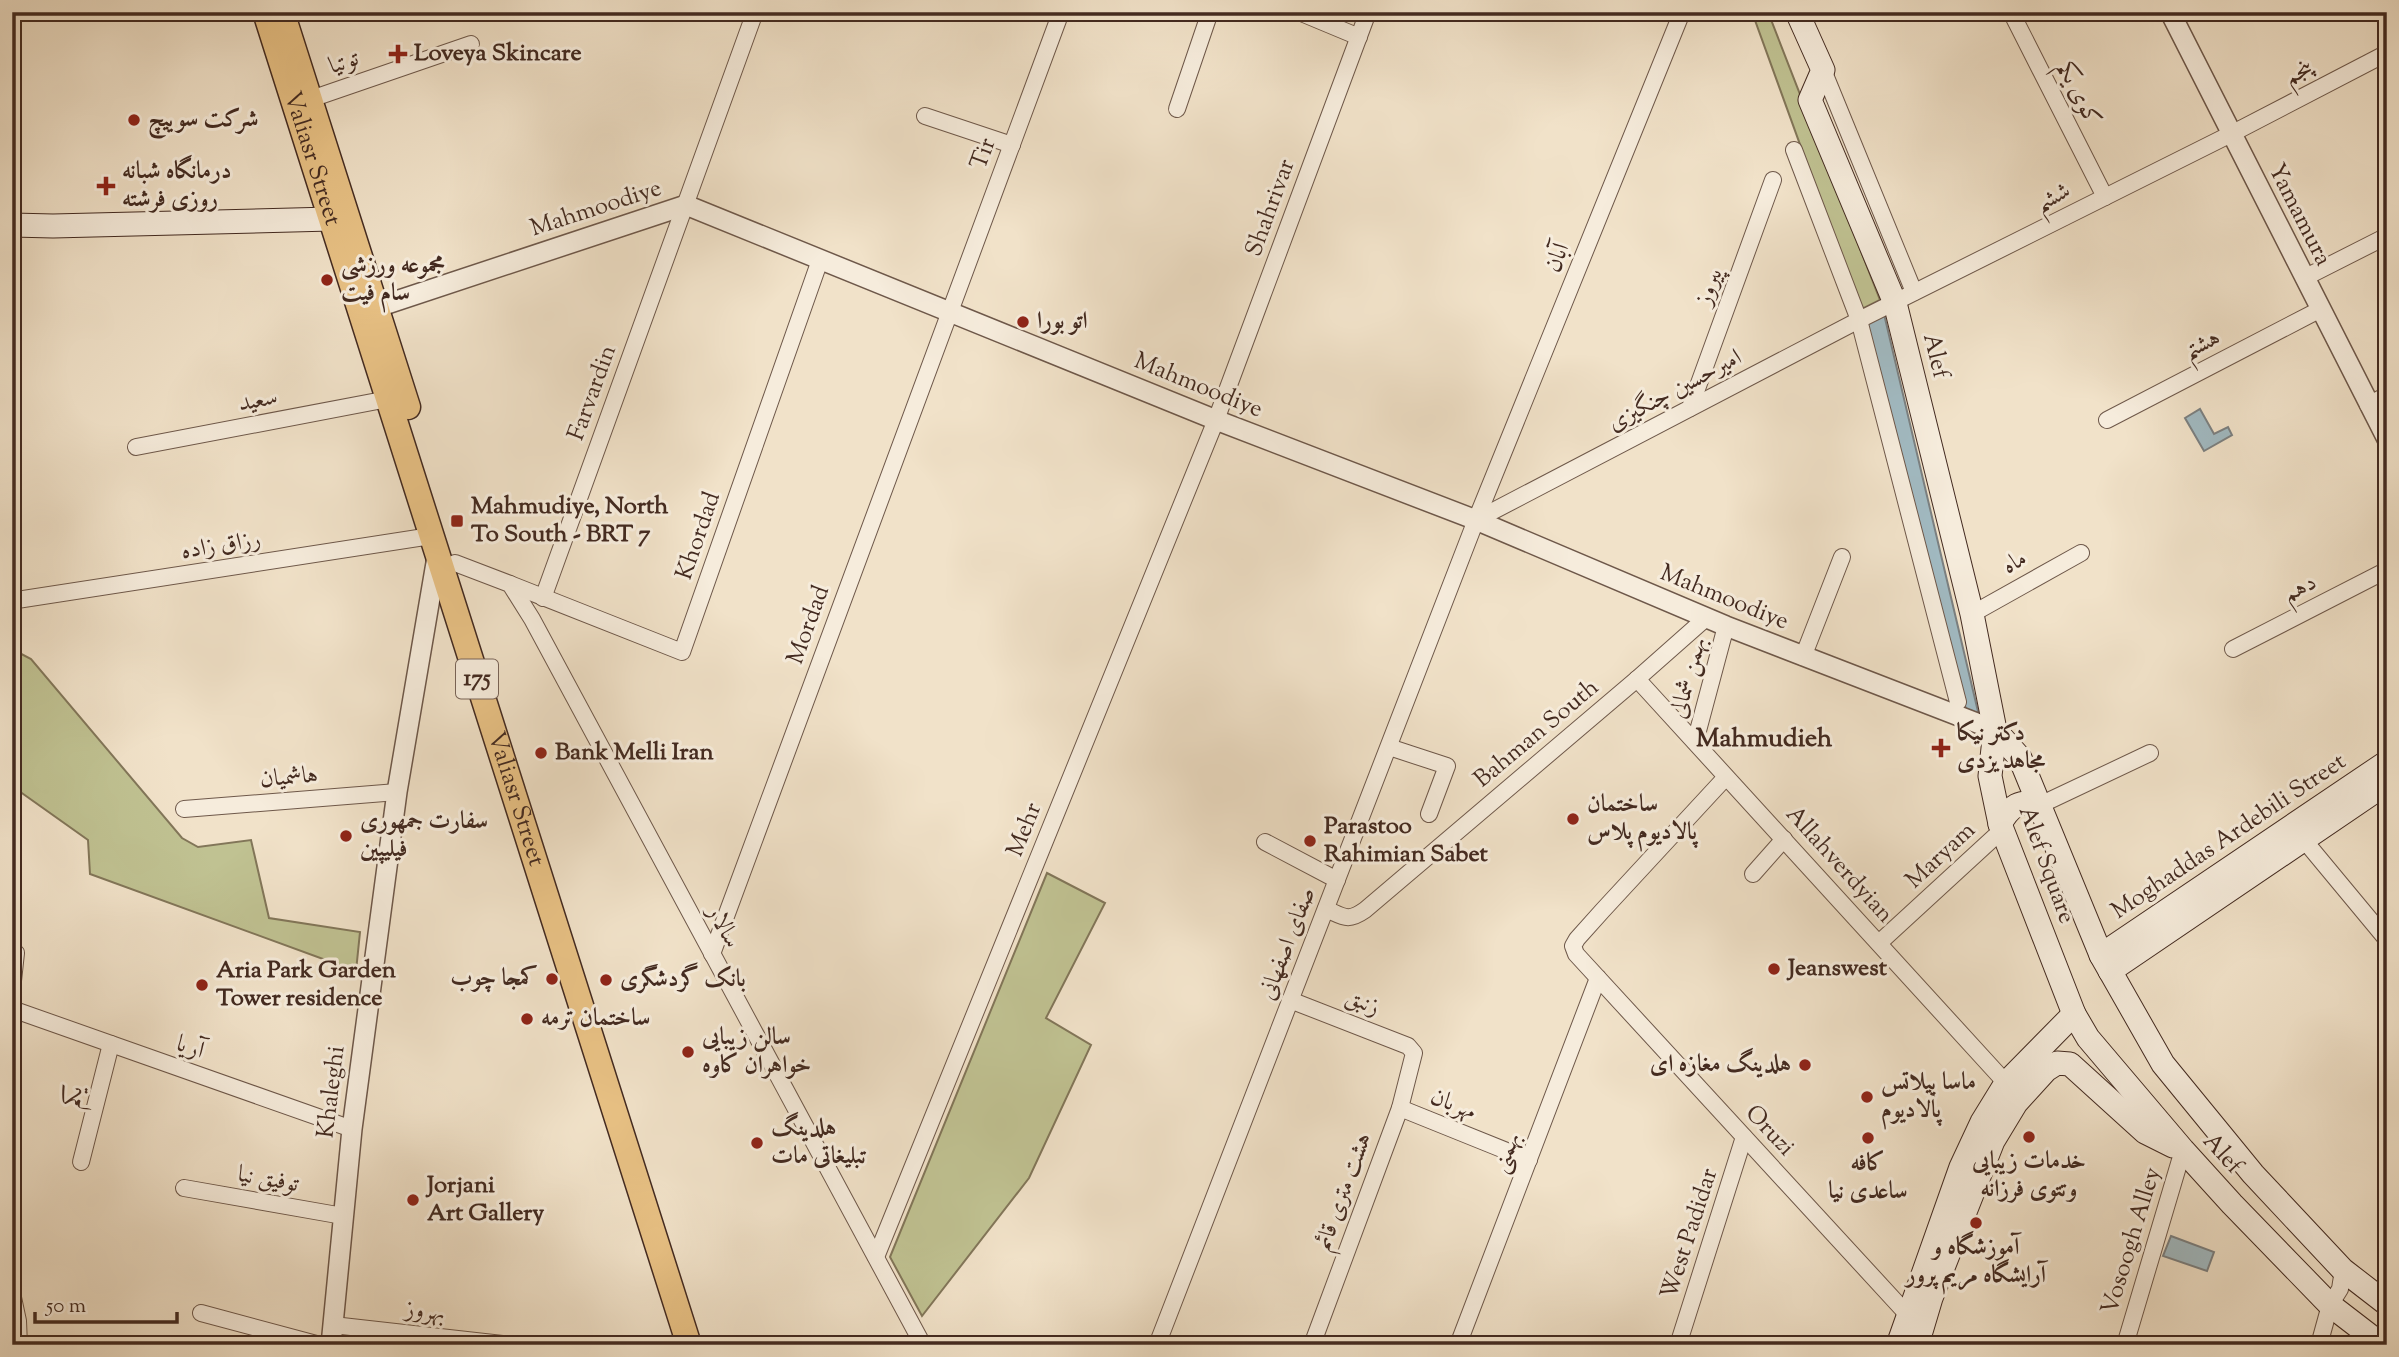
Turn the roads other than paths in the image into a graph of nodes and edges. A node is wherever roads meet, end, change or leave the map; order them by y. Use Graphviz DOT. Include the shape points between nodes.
graph roads {
  1 [pos="265,12"];
  2 [pos="282,12"];
  3 [pos="755,12"];
  4 [pos="1061,12"];
  5 [pos="1210,12"];
  6 [pos="1299,12"];
  7 [pos="1368,12"];
  8 [pos="1682,12"];
  9 [pos="1797,12"];
  10 [pos="2011,12"];
  11 [pos="2170,12"];
  12 [pos="1359,37"];
  13 [pos="471,44"];
  14 [pos="2387,53"];
  15 [pos="311,99"];
  16 [pos="1177,109"];
  17 [pos="925,116"];
  18 [pos="2231,134"];
  19 [pos="1012,145"];
  20 [pos="1794,150"];
  21 [pos="1773,180"];
  22 [pos="2105,197"];
  23 [pos="686,205"];
  24 [pos="331,219"];
  25 [pos="12,225"];
  26 [pos="2387,236"];
  27 [pos="820,260"];
  28 [pos="2304,278"];
  29 [pos="1905,298"];
  30 [pos="378,307"];
  31 [pos="2319,310"];
  32 [pos="950,312"];
  33 [pos="1859,320"];
  34 [pos="2387,395"];
  35 [pos="388,399"];
  36 [pos="2368,405"];
  37 [pos="1690,408"];
  38 [pos="1216,420"];
  39 [pos="2106,420"];
  40 [pos="2387,439"];
  41 [pos="136,447"];
  42 [pos="1476,520"];
  43 [pos="441,552"];
  44 [pos="2081,553"];
  45 [pos="1842,556"];
  46 [pos="2387,570"];
  47 [pos="510,584"];
  48 [pos="542,598"];
  49 [pos="17,600"];
  50 [pos="1972,614"];
  51 [pos="1706,618"];
  52 [pos="1726,626"];
  53 [pos="2233,649"];
  54 [pos="1803,657"];
  55 [pos="1637,679"];
  56 [pos="1958,702"];
  57 [pos="1995,730"];
  58 [pos="1695,742"];
  59 [pos="1389,747"];
  60 [pos="2150,753"];
  61 [pos="2387,762"];
  62 [pos="1727,777"];
  63 [pos="2387,783"];
  64 [pos="397,792"];
  65 [pos="2040,805"];
  66 [pos="184,809"];
  67 [pos="1429,814"];
  68 [pos="2001,827"];
  69 [pos="1784,839"];
  70 [pos="2304,840"];
  71 [pos="1265,842"];
  72 [pos="1753,873"];
  73 [pos="1337,880"];
  74 [pos="1326,909"];
  75 [pos="2387,940"];
  76 [pos="1880,943"];
  77 [pos="12,951"];
  78 [pos="712,954"];
  79 [pos="2106,963"];
  80 [pos="2057,972"];
  81 [pos="1598,978"];
  82 [pos="12,990"];
  83 [pos="1290,1000"];
  84 [pos="12,1009"];
  85 [pos="2074,1014"];
  86 [pos="111,1044"];
  87 [pos="1414,1053"];
  88 [pos="2006,1083"];
  89 [pos="1400,1108"];
  90 [pos="352,1129"];
  91 [pos="1744,1137"];
  92 [pos="2183,1150"];
  93 [pos="1529,1160"];
  94 [pos="81,1162"];
  95 [pos="184,1188"];
  96 [pos="343,1216"];
  97 [pos="876,1257"];
  98 [pos="2343,1270"];
  99 [pos="12,1293"];
  100 [pos="2387,1304"];
  101 [pos="2330,1305"];
  102 [pos="201,1313"];
  103 [pos="1907,1314"];
  104 [pos="332,1335"];
  105 [pos="1460,1344"];
  106 [pos="19,1345"];
  107 [pos="320,1345"];
  108 [pos="512,1345"];
  109 [pos="689,1345"];
  110 [pos="706,1345"];
  111 [pos="923,1345"];
  112 [pos="1157,1345"];
  113 [pos="1312,1345"];
  114 [pos="1678,1345"];
  115 [pos="1898,1345"];
  116 [pos="1916,1345"];
  117 [pos="2125,1345"];
  118 [pos="2319,1345"];
  119 [pos="2382,1345"];
  1 -- 24 [label="main road, Valiasr Street / 175"];
  2 -- 15 [label="main road, Valiasr Street / 175"];
  3 -- 23 [label="street, Farvardin"];
  4 -- 19 [label="street, Tir"];
  5 -- 16 [label="street"];
  6 -- 12 [label="street"];
  7 -- 12 [label="street, Shahrivar"];
  8 -- 42 [label="street, آبان"];
  9 -- 29 [label="main road, Alef" via="1823,70 1810,100"];
  10 -- 22 [label="street, کوی یکم"];
  11 -- 18 [label="street, Yamamura"];
  12 -- 38 [label="street, Shahrivar"];
  13 -- 15 [label="street, توتیا"];
  14 -- 18 [label="street, پنجم"];
  15 -- 30 [label="main road, Valiasr Street / 175"];
  17 -- 19 [label="street"];
  18 -- 22 [label="street, ششم"];
  18 -- 28 [label="street, Yamamura"];
  19 -- 32 [label="street, Tir"];
  20 -- 33 [label="street"];
  21 -- 37 [label="street, پیروز"];
  22 -- 29 [label="street, ششم"];
  23 -- 27 [label="street, Mahmoodiye"];
  23 -- 30 [label="street, Mahmoodiye"];
  23 -- 48 [label="street, Farvardin"];
  24 -- 25 [label="main road"];
  24 -- 35 [label="main road, Valiasr Street / 175"];
  26 -- 28 [label="street"];
  27 -- 32 [label="street, Mahmoodiye"];
  27 -- 48 [label="street, Khordad" via="682,652"];
  28 -- 31 [label="street, Yamamura"];
  29 -- 33 [label="street, امیرحسین چنگیزی"];
  29 -- 50 [label="main road, Alef"];
  30 -- 43 [label="main road, Valiasr Street / 175"];
  31 -- 36 [label="street, Yamamura"];
  31 -- 39 [label="street, هشتم"];
  32 -- 38 [label="street, Mahmoodiye"];
  32 -- 78 [label="street, Mordad"];
  33 -- 37 [label="street, امیرحسین چنگیزی"];
  33 -- 56 [label="street"];
  34 -- 36 [label="street"];
  35 -- 41 [label="street, سعید"];
  35 -- 43 [label="main road, Valiasr Street / 175"];
  36 -- 40 [label="street, Yamamura"];
  37 -- 42 [label="street, امیرحسین چنگیزی"];
  38 -- 42 [label="street, Mahmoodiye"];
  38 -- 97 [label="street, Mehr"];
  42 -- 51 [label="street, Mahmoodiye"];
  42 -- 59 [label="street, صفای اصفهانی"];
  43 -- 47 [label="street"];
  43 -- 49 [label="street, رزاق زاده"];
  43 -- 64 [label="street, Khaleghi"];
  43 -- 109 [label="main road, Valiasr Street / 175"];
  43 -- 110 [label="main road, Valiasr Street / 175"];
  44 -- 50 [label="street, ماه"];
  45 -- 54 [label="street"];
  46 -- 53 [label="street, دهم"];
  47 -- 48 [label="street, Khordad"];
  47 -- 78 [label="street, سالار"];
  50 -- 57 [label="main road, Alef"];
  51 -- 52 [label="street, Mahmoodiye"];
  51 -- 55 [label="street, Bahman South"];
  52 -- 54 [label="street, Mahmoodiye"];
  52 -- 58 [label="street, بهمن شمالی"];
  54 -- 57 [label="street, Mahmoodiye"];
  55 -- 58 [label="street, Allahverdyian"];
  55 -- 74 [label="street, Bahman South" via="1355,917"];
  57 -- 65 [label="main road, Alef Square" via="2020,758"];
  57 -- 68 [label="main road, Alef Square" via="1990,776"];
  58 -- 62 [label="street, Allahverdyian"];
  59 -- 67 [label="street" via="1447,766"];
  59 -- 73 [label="street, صفای اصفهانی"];
  60 -- 65 [label="street"];
  61 -- 79 [label="main road, Moghaddas Ardebili Street"];
  62 -- 69 [label="street, Allahverdyian"];
  62 -- 81 [label="street" via="1577,939 1573,946 1576,954"];
  63 -- 70 [label="main road, Moghaddas Ardebili Street"];
  64 -- 66 [label="street, هاشمیان"];
  64 -- 90 [label="street, Khaleghi"];
  65 -- 68 [label="main road" via="2012,806"];
  65 -- 79 [label="main road, Alef Square"];
  68 -- 76 [label="street, Maryam"];
  68 -- 80 [label="main road, Alef Square"];
  69 -- 72 [label="street"];
  69 -- 76 [label="street, Allahverdyian"];
  70 -- 75 [label="street"];
  70 -- 79 [label="main road, Moghaddas Ardebili Street"];
  71 -- 73 [label="street"];
  73 -- 74 [label="street, صفای اصفهانی"];
  74 -- 83 [label="street, صفای اصفهانی"];
  76 -- 88 [label="street, Allahverdyian"];
  77 -- 82 [label="street" via="16,953"];
  78 -- 97 [label="street, سالار"];
  79 -- 98 [label="main road, Alef" via="2164,1064 2253,1174"];
  80 -- 85 [label="main road, Alef"];
  81 -- 91 [label="street, Oruzi"];
  81 -- 93 [label="street, بهمنی"];
  83 -- 87 [label="street, زنبق" via="1408,1046"];
  83 -- 112 [label="street, صفای اصفهانی"];
  84 -- 86 [label="street, آریا"];
  85 -- 88 [label="main road"];
  85 -- 92 [label="main road, Alef" via="2088,1038"];
  86 -- 90 [label="street, آریا"];
  86 -- 94 [label="street, یکم"];
  87 -- 89 [label="street, هشت متری قائم"];
  88 -- 103 [label="main road" via="1961,1167"];
  89 -- 93 [label="street, مهربان"];
  89 -- 113 [label="street, هشت متری قائم"];
  90 -- 96 [label="street, Khaleghi"];
  91 -- 103 [label="street, Oruzi"];
  91 -- 114 [label="street, West Padidar"];
  92 -- 101 [label="main road, Alef"];
  92 -- 116 [label="main road" via="2145,1132 2070,1064 2057,1063 2046,1070 2016,1103 1993,1141"];
  92 -- 117 [label="street, Vosoogh Alley"];
  93 -- 105 [label="street, بهمنی"];
  95 -- 96 [label="street, توفیق نیا"];
  96 -- 104 [label="street, Khaleghi"];
  97 -- 111 [label="street, سالار"];
  98 -- 100 [label="main road, Alef"];
  98 -- 101 [label="street" via="2340,1289"];
  99 -- 106 [label="street"];
  101 -- 118 [label="street"];
  101 -- 119 [label="main road, Alef"];
  102 -- 107 [label="street"];
  103 -- 115 [label="main road"];
  104 -- 108 [label="street, بهروز"];
}
